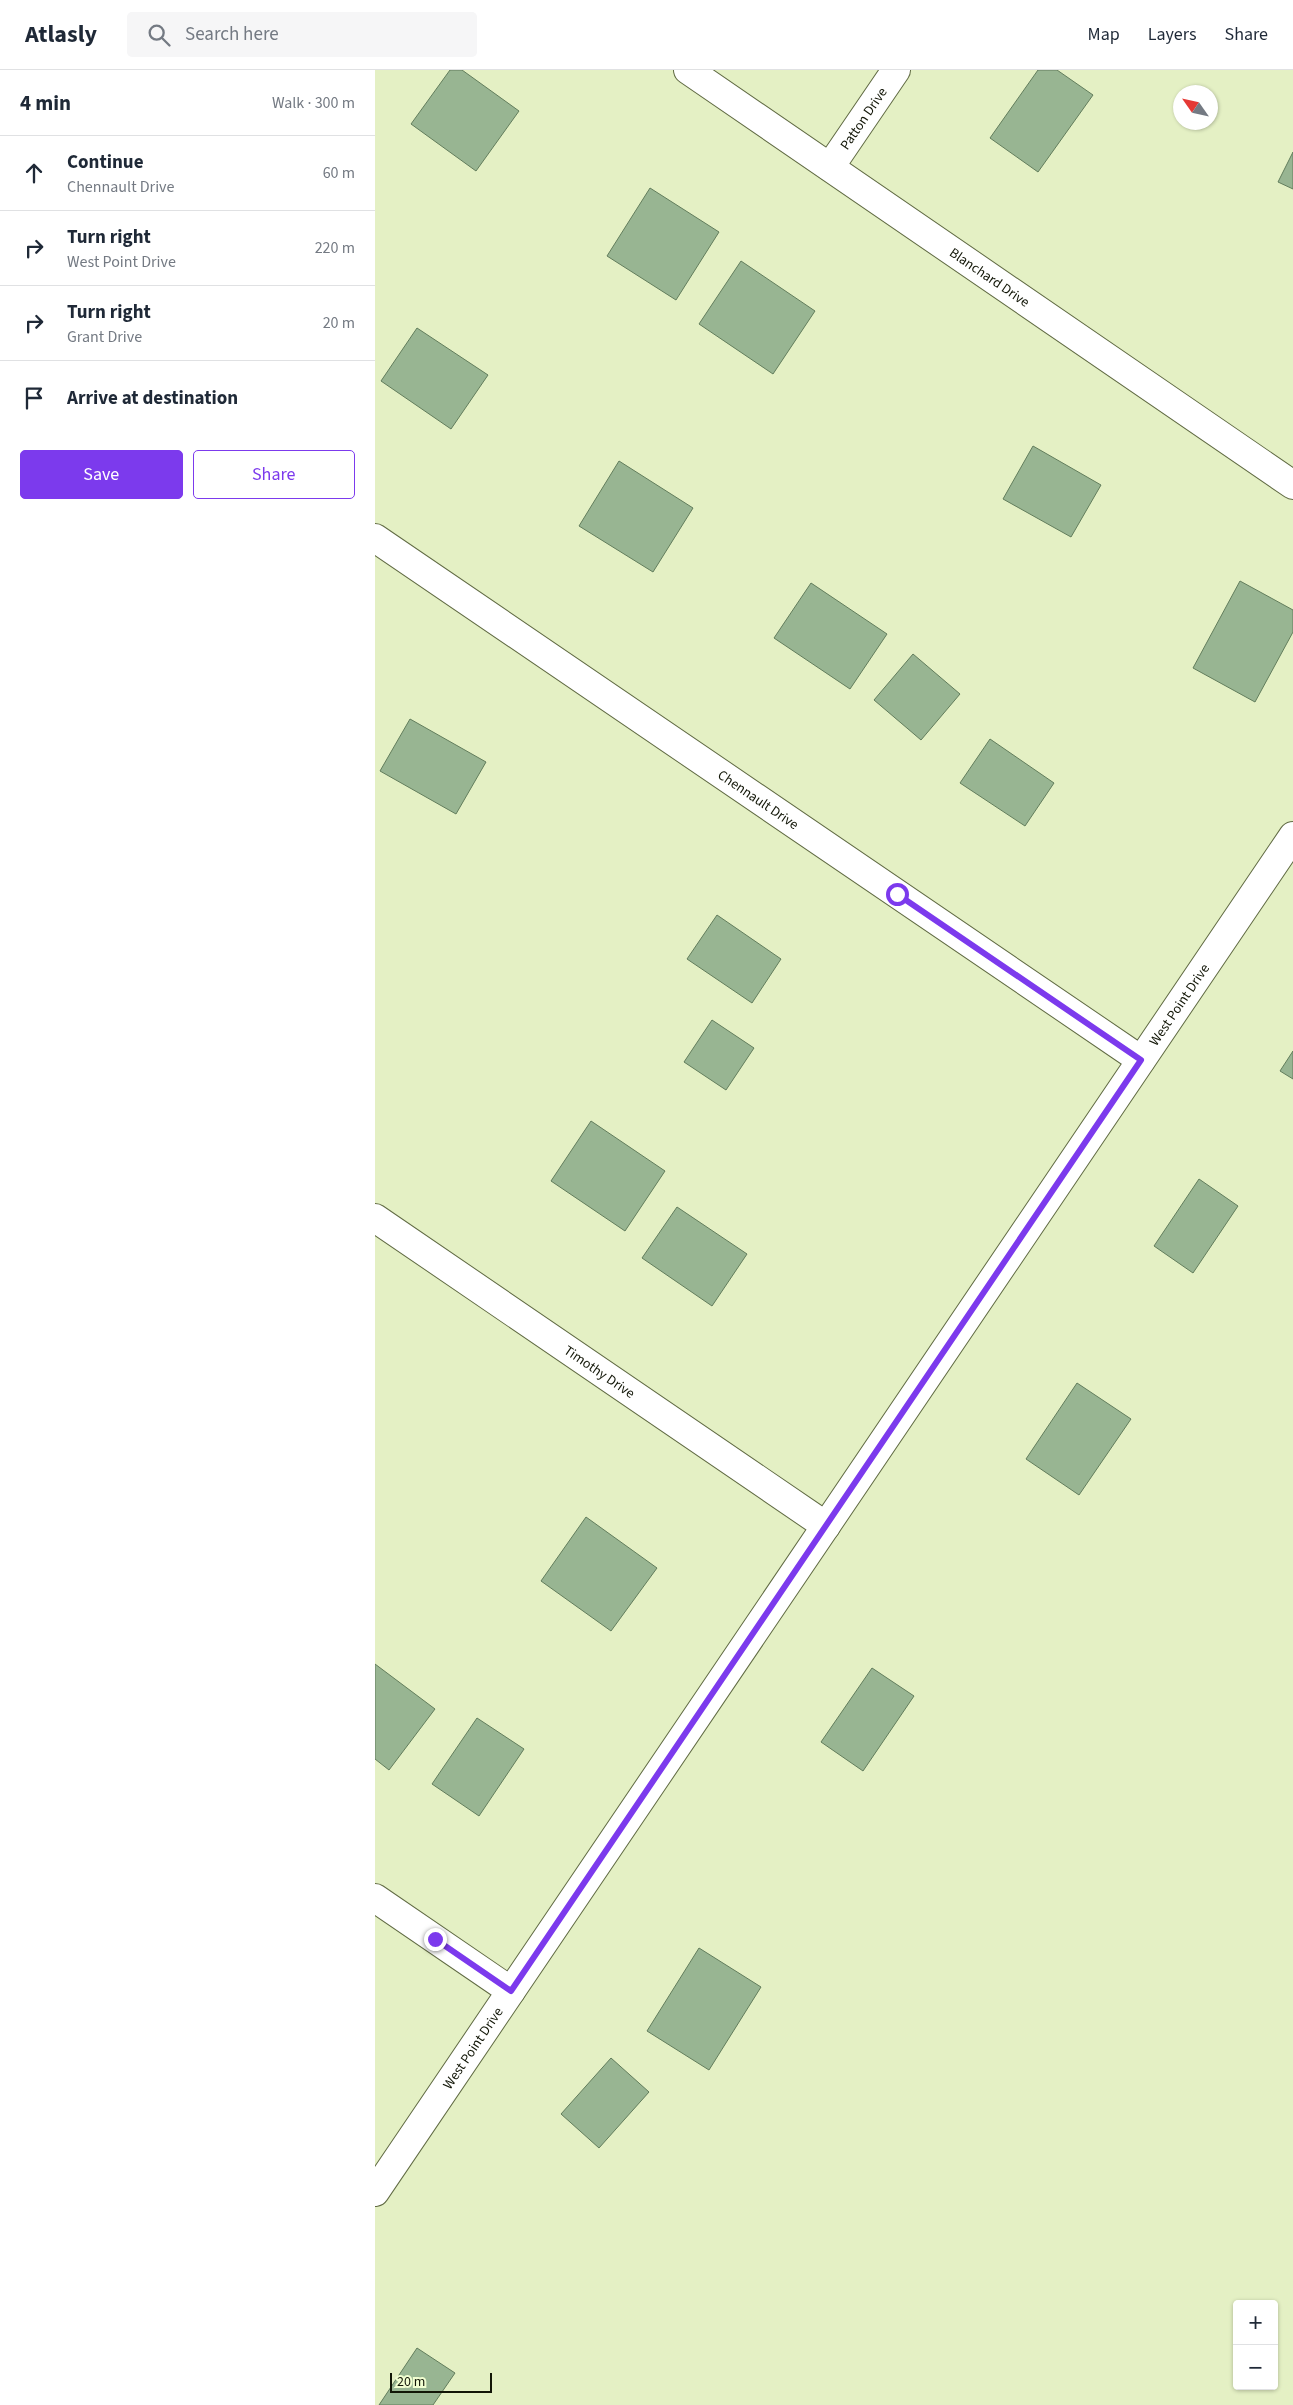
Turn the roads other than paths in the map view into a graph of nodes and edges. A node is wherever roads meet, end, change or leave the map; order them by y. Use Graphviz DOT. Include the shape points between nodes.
graph roads {
  1 [pos="688,70"];
  2 [pos="897,70"];
  3 [pos="830,167"];
  4 [pos="1293,484"];
  5 [pos="375,538"];
  6 [pos="1293,836"];
  7 [pos="1141,1060"];
  8 [pos="375,1218"];
  9 [pos="826,1526"];
  10 [pos="375,1898"];
  11 [pos="511,1991"];
  12 [pos="375,2192"];
  1 -- 3 [label="street, Blanchard Drive"];
  2 -- 3 [label="street, Patton Drive"];
  3 -- 4 [label="street, Blanchard Drive"];
  5 -- 7 [label="street, Chennault Drive"];
  6 -- 7 [label="street, West Point Drive"];
  7 -- 9 [label="street, West Point Drive"];
  8 -- 9 [label="street, Timothy Drive"];
  9 -- 11 [label="street, West Point Drive"];
  10 -- 11 [label="street"];
  11 -- 12 [label="street, West Point Drive"];
}
